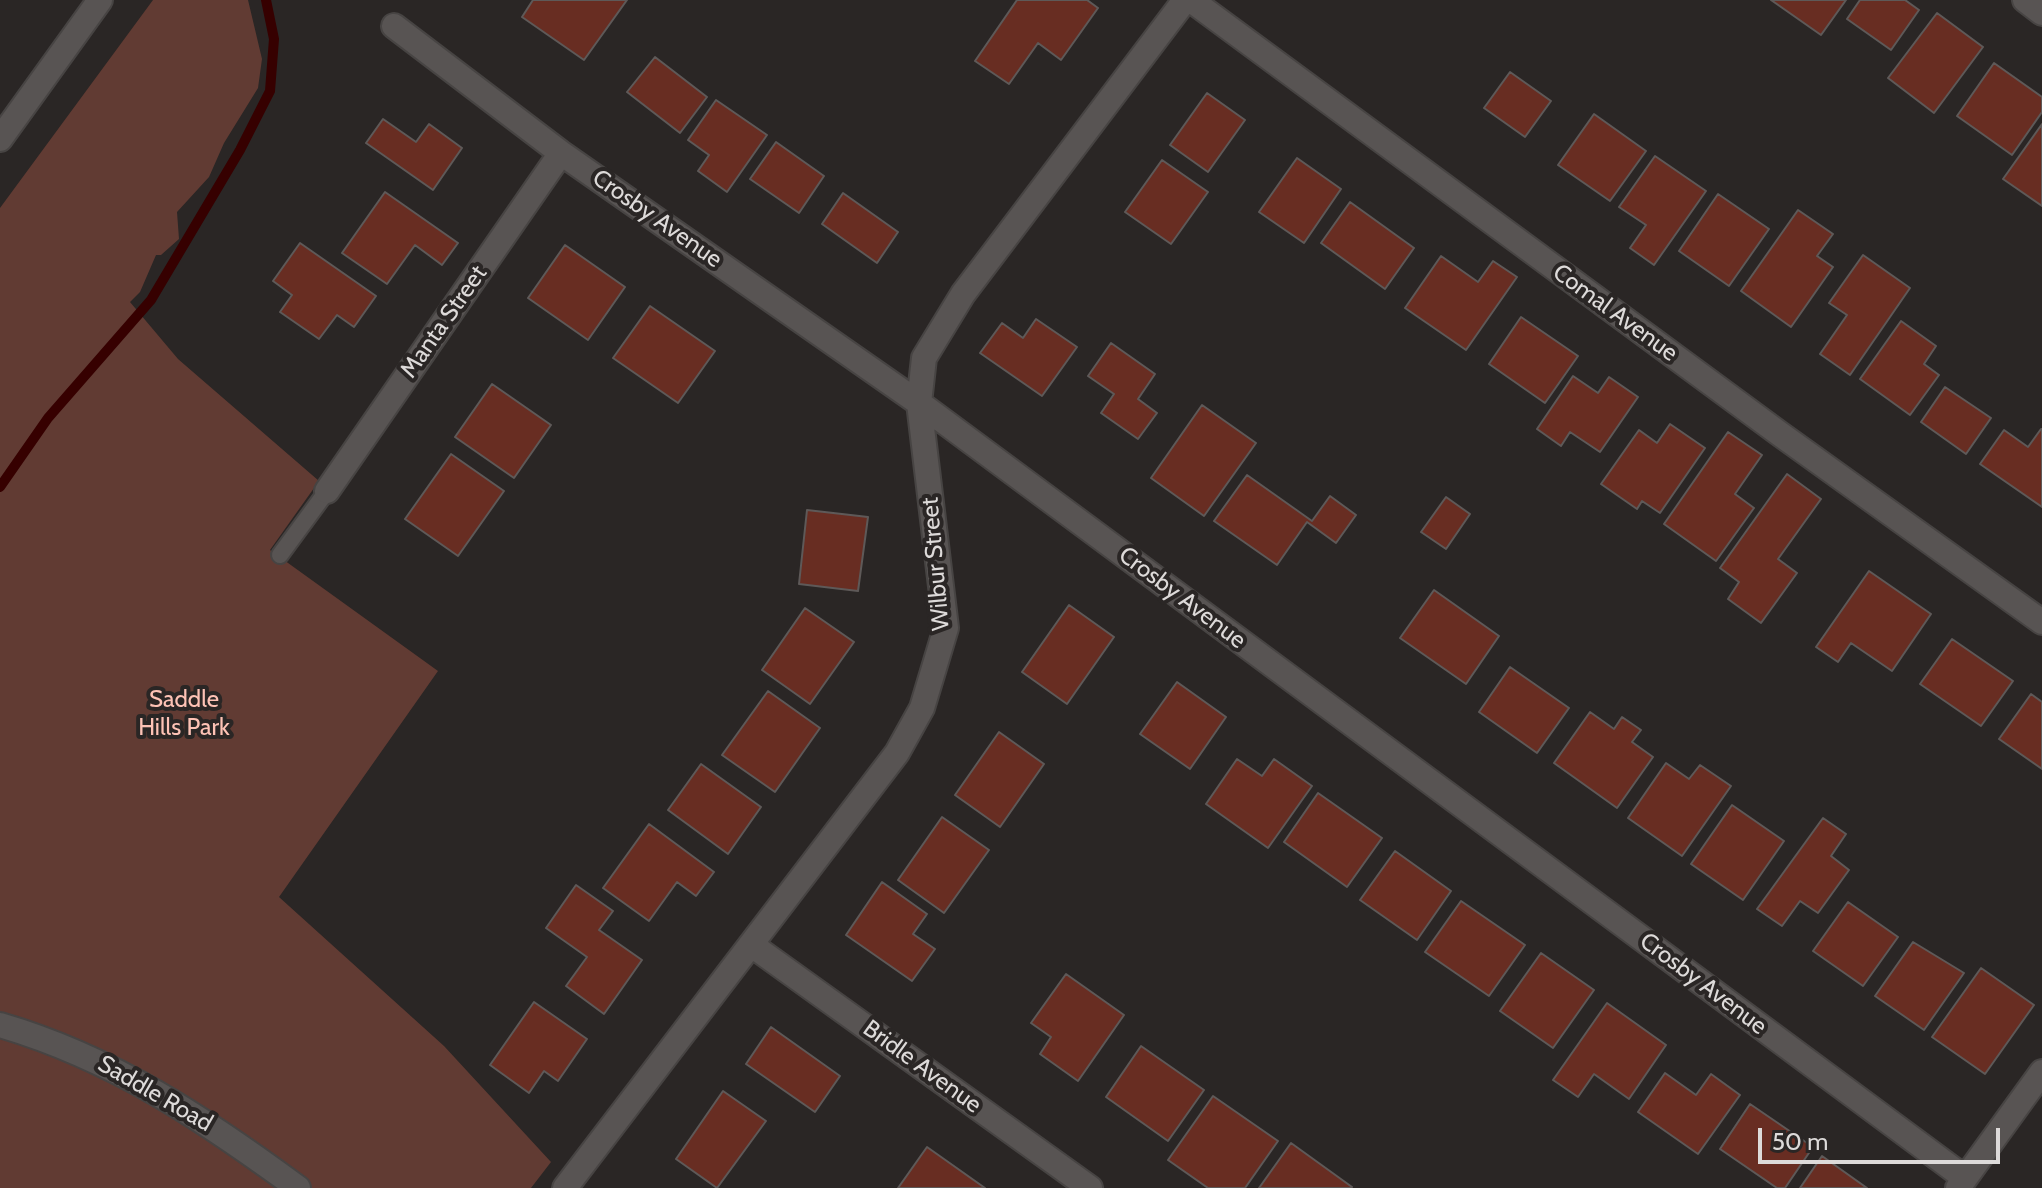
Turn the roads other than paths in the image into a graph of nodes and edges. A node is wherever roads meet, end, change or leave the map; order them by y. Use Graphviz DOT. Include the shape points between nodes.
graph roads {
  1 [pos="100,0"];
  2 [pos="1188,0"];
  3 [pos="2025,0"];
  4 [pos="2042,13"];
  5 [pos="394,26"];
  6 [pos="0,139"];
  7 [pos="561,153"];
  8 [pos="919,403"];
  9 [pos="327,491"];
  10 [pos="280,555"];
  11 [pos="2042,622"];
  12 [pos="753,946"];
  13 [pos="0,1025"];
  14 [pos="2042,1072"];
  15 [pos="1962,1183"];
  16 [pos="298,1188"];
  17 [pos="565,1188"];
  18 [pos="1090,1188"];
  1 -- 6 [label="street"];
  2 -- 8 [label="street, Wilbur Street" via="950,314 924,358"];
  2 -- 11 [label="street, Comal Avenue"];
  3 -- 4 [label="street"];
  5 -- 7 [label="street, Crosby Avenue"];
  7 -- 8 [label="street, Crosby Avenue"];
  7 -- 9 [label="street, Manta Street"];
  8 -- 12 [label="street, Wilbur Street" via="946,628 935,670 897,753"];
  8 -- 15 [label="street, Crosby Avenue"];
  9 -- 10 [label="lane"];
  12 -- 17 [label="street, Wilbur Street"];
  12 -- 18 [label="street, Bridle Avenue"];
  13 -- 16 [label="street, Saddle Road" via="55,1041 162,1094"];
  14 -- 15 [label="street"];
}
